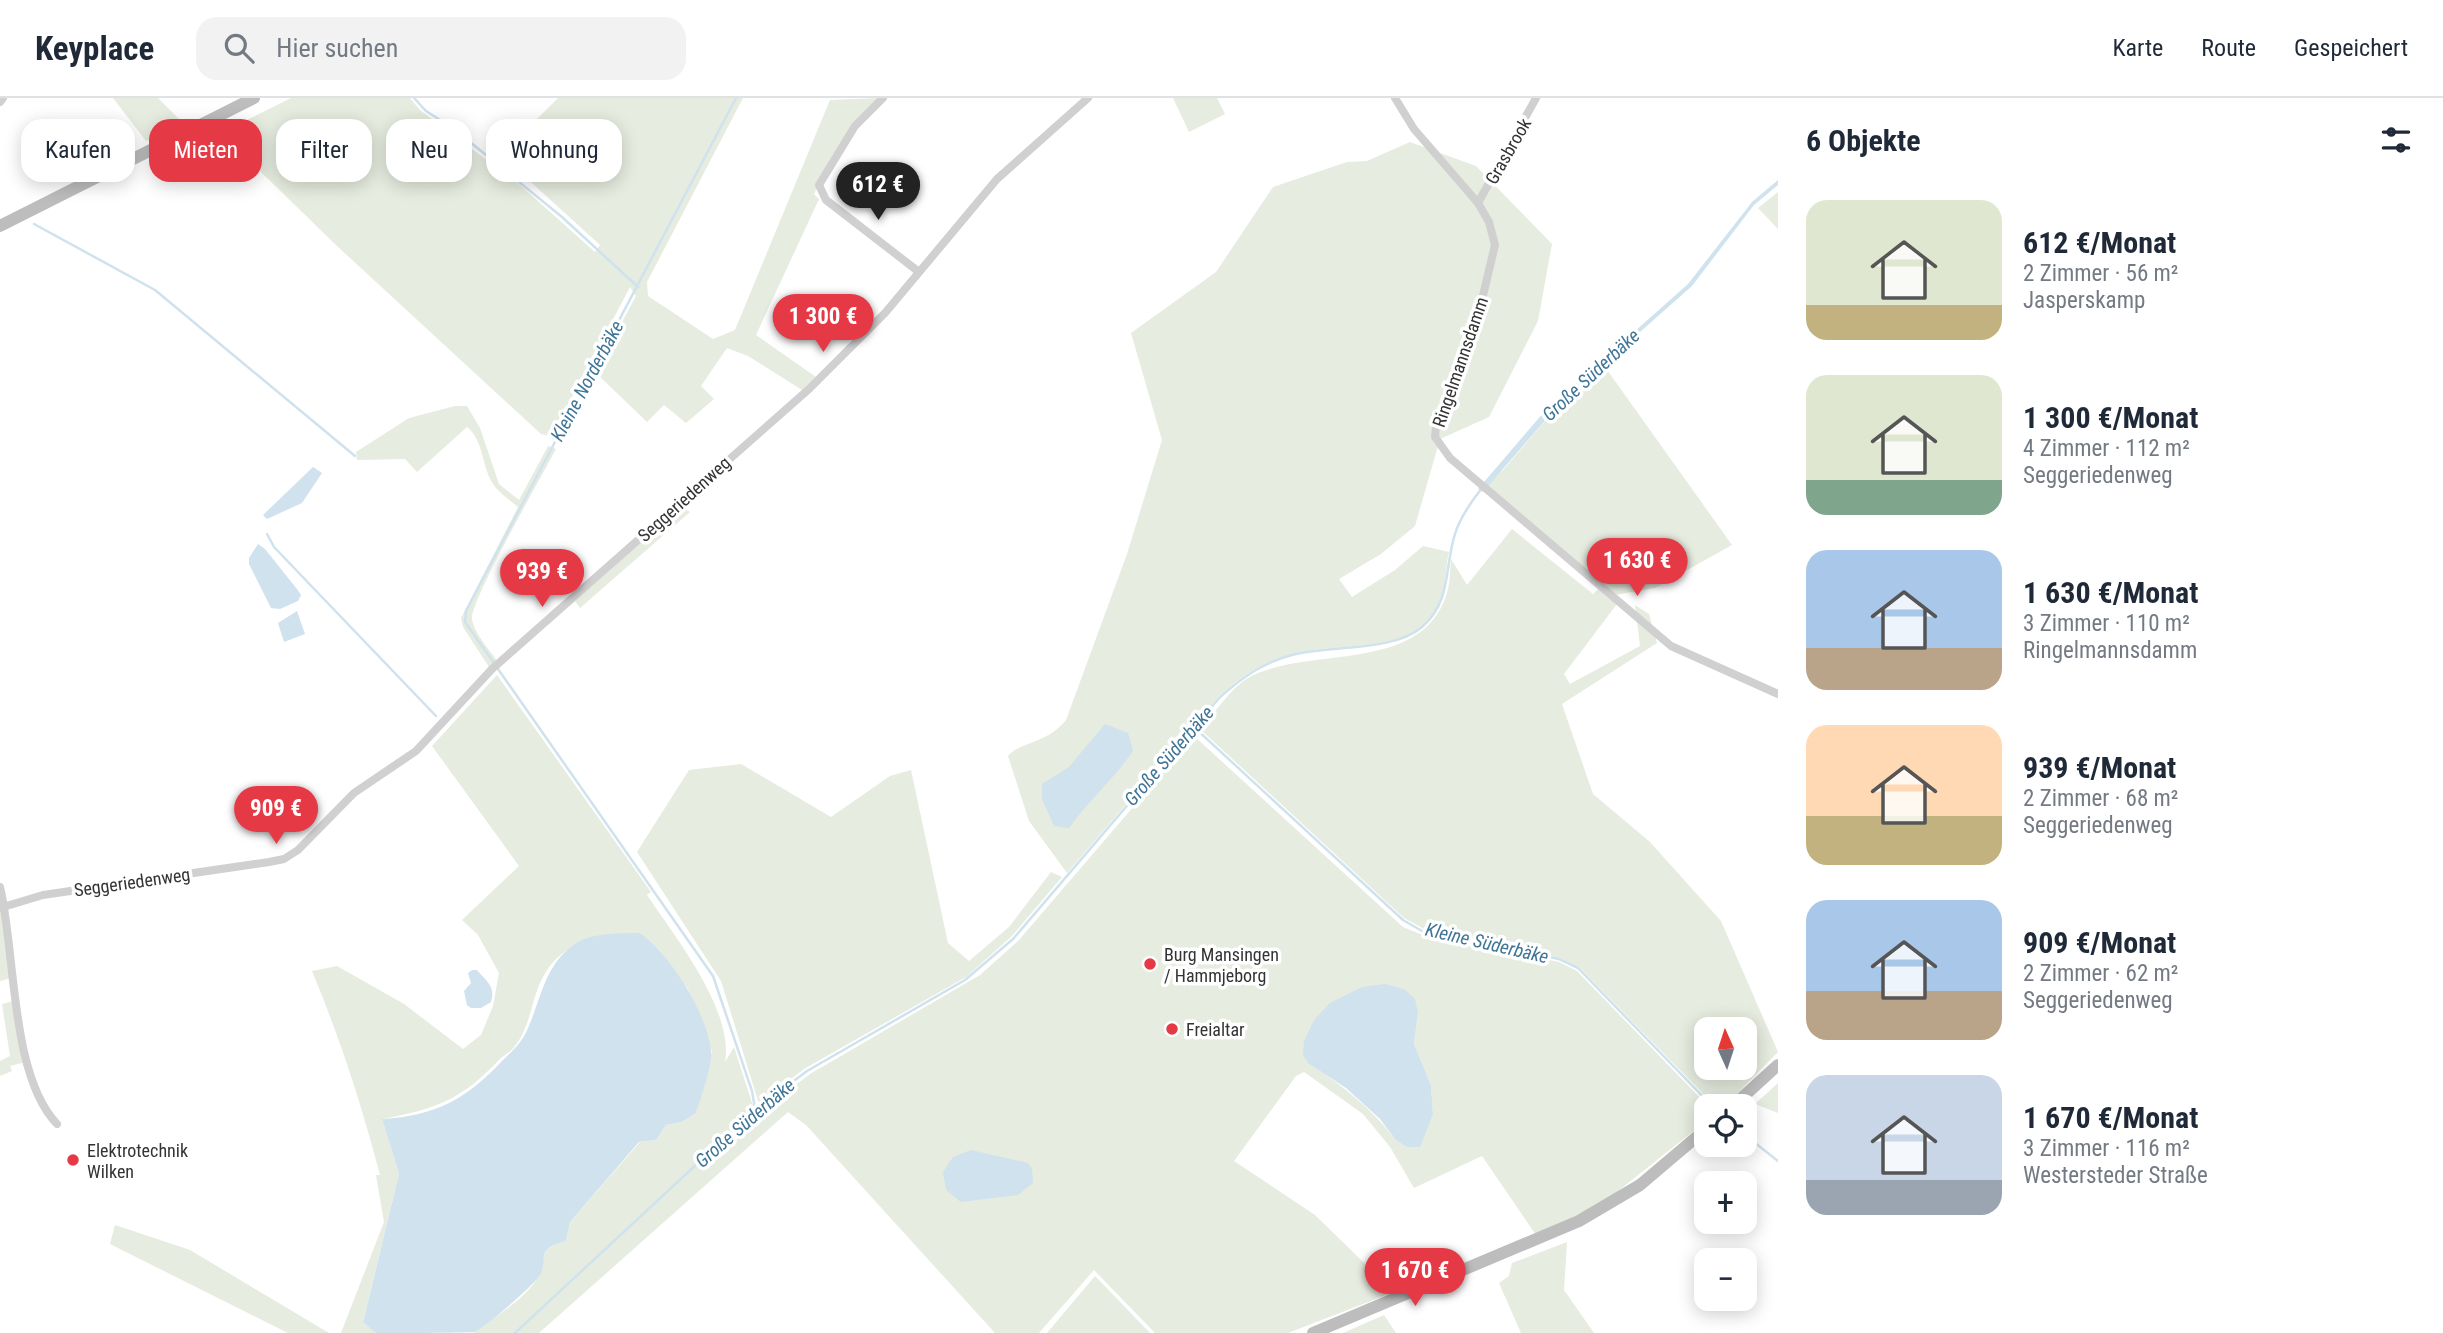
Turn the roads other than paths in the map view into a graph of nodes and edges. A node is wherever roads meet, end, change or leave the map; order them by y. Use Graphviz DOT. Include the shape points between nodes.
graph roads {
  1 [pos="254,98"];
  2 [pos="883,98"];
  3 [pos="1088,98"];
  4 [pos="1395,98"];
  5 [pos="1536,98"];
  6 [pos="1478,203"];
  7 [pos="0,226"];
  8 [pos="919,272"];
  9 [pos="1778,694"];
  10 [pos="0,887"];
  11 [pos="2,907"];
  12 [pos="1778,1065"];
  13 [pos="1746,1094"];
  14 [pos="57,1124"];
  15 [pos="1694,1139"];
  16 [pos="1313,1333"];
  1 -- 7 [label="main road"];
  2 -- 8 [label="street" via="855,126 819,185 826,200"];
  3 -- 8 [label="street, Seggeriedenweg" via="997,178"];
  4 -- 6 [label="street, Ringelmannsdamm" via="1414,129"];
  5 -- 6 [label="street, Grasbrook"];
  6 -- 9 [label="street, Ringelmannsdamm" via="1489,222 1494,254 1462,369 1435,437 1450,458 1671,646"];
  8 -- 11 [label="street, Seggeriedenweg" via="886,313 809,389 496,666 416,751 354,793 314,836 284,859 43,895"];
  10 -- 11 [label="street"];
  11 -- 14 [label="street" via="34,1088"];
  12 -- 13 [label="main road"];
  15 -- 16 [label="main road" via="1640,1185 1579,1221"];
}
